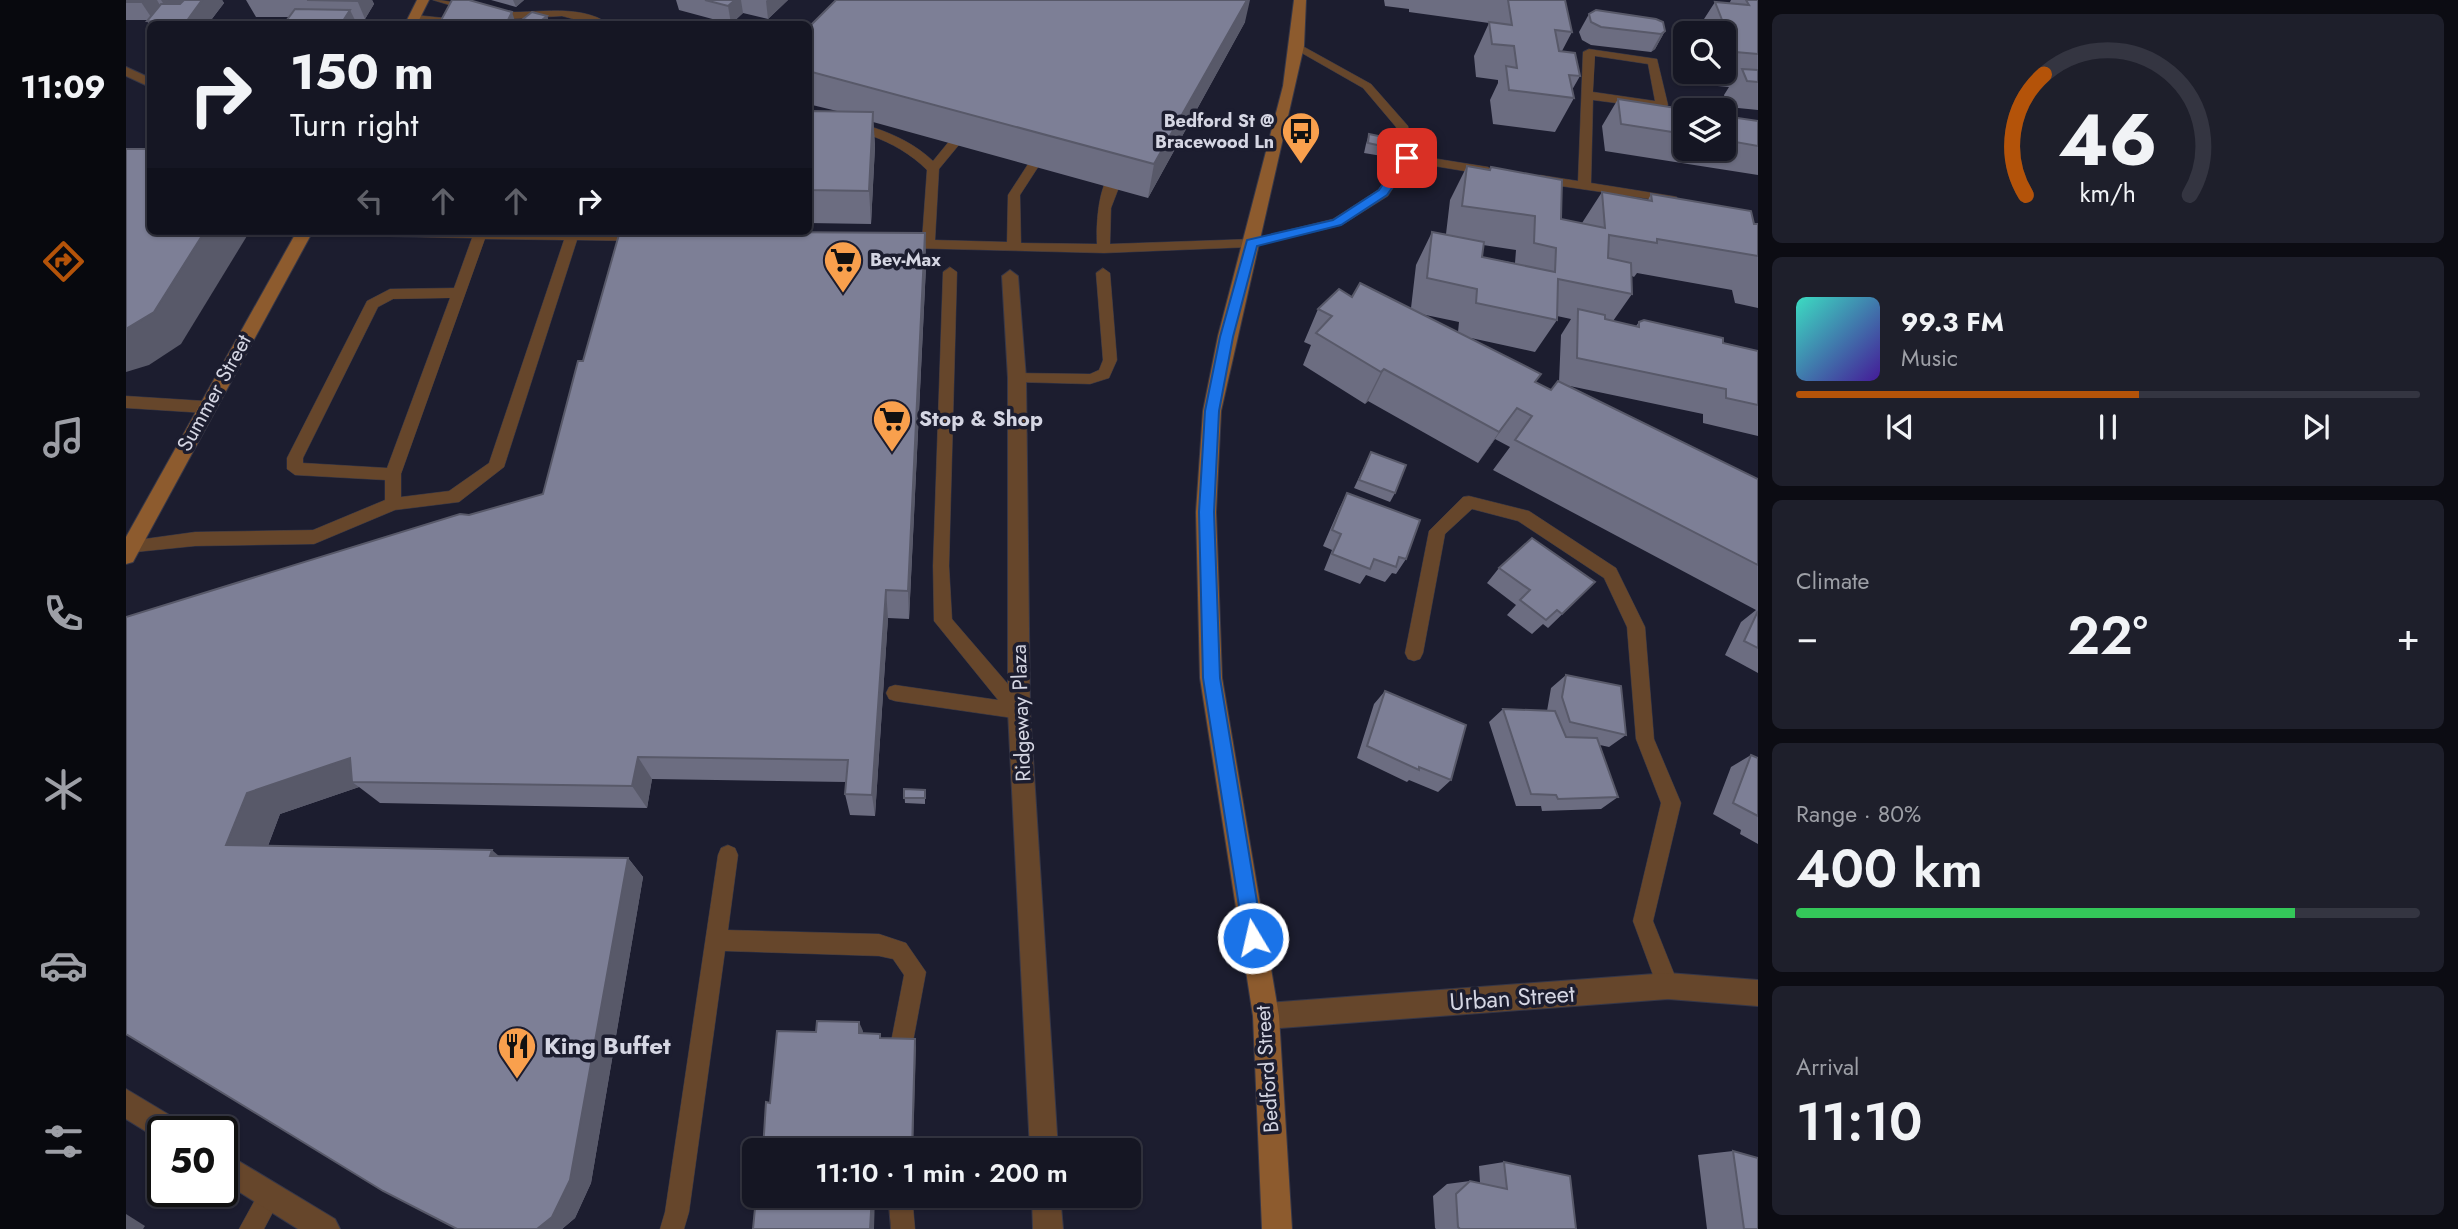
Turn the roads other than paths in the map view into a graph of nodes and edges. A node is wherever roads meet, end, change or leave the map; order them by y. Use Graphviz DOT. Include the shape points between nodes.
graph roads {
  1 [pos="424,0"];
  2 [pos="438,0"];
  3 [pos="1300,0"];
  4 [pos="413,21"];
  5 [pos="592,21"];
  6 [pos="1297,46"];
  7 [pos="126,71"];
  8 [pos="147,82"];
  9 [pos="1586,95"];
  10 [pos="978,114"];
  11 [pos="812,115"];
  12 [pos="1051,137"];
  13 [pos="1407,158"];
  14 [pos="1127,159"];
  15 [pos="933,169"];
  16 [pos="1502,173"];
  17 [pos="1529,177"];
  18 [pos="1584,186"];
  19 [pos="1691,203"];
  20 [pos="303,235"];
  21 [pos="480,235"];
  22 [pos="572,235"];
  23 [pos="599,235"];
  24 [pos="654,237"];
  25 [pos="1252,243"];
  26 [pos="887,244"];
  27 [pos="928,245"];
  28 [pos="1014,246"];
  29 [pos="1104,249"];
  30 [pos="950,272"];
  31 [pos="1103,273"];
  32 [pos="1010,276"];
  33 [pos="458,293"];
  34 [pos="1017,378"];
  35 [pos="126,402"];
  36 [pos="205,407"];
  37 [pos="393,474"];
  38 [pos="393,504"];
  39 [pos="127,550"];
  40 [pos="1415,653"];
  41 [pos="895,693"];
  42 [pos="1019,711"];
  43 [pos="728,855"];
  44 [pos="716,940"];
  45 [pos="1668,986"];
  46 [pos="1758,993"];
  47 [pos="1266,1016"];
  48 [pos="901,1047"];
  49 [pos="126,1103"];
  50 [pos="147,1117"];
  51 [pos="1043,1138"];
  52 [pos="238,1175"];
  53 [pos="270,1195"];
  54 [pos="901,1208"];
  55 [pos="1047,1208"];
  56 [pos="251,1229"];
  57 [pos="324,1229"];
  58 [pos="672,1229"];
  59 [pos="903,1229"];
  60 [pos="1048,1229"];
  61 [pos="1277,1229"];
  1 -- 4 [label="main road"];
  2 -- 5 [label="lane" via="489,14 562,13"];
  3 -- 6 [label="main road, Bedford Street"];
  6 -- 13 [label="lane" via="1367,86 1402,126"];
  6 -- 25 [label="main road, Bedford Street"];
  7 -- 8 [label="street"];
  9 -- 9 [label="lane" via="1589,52 1653,61 1662,106"];
  9 -- 18 [label="lane"];
  10 -- 15 [label="lane"];
  11 -- 15 [label="lane" via="889,132"];
  12 -- 28 [label="lane" via="1014,195"];
  13 -- 16 [label="lane"];
  13 -- 25 [label="lane" via="1383,193 1337,222"];
  14 -- 29 [label="lane" via="1106,194"];
  15 -- 27 [label="lane"];
  17 -- 18 [label="lane"];
  18 -- 19 [label="lane"];
  20 -- 36 [label="main road, Summer Street"];
  21 -- 33 [label="lane"];
  22 -- 38 [label="lane" via="496,467 453,497"];
  23 -- 24 [label="lane"];
  25 -- 29 [label="lane"];
  25 -- 47 [label="main road, Bedford Street" via="1212,411 1206,512 1211,678"];
  26 -- 27 [label="lane"];
  27 -- 28 [label="lane"];
  28 -- 29 [label="lane"];
  30 -- 42 [label="lane" via="943,621"];
  31 -- 34 [label="lane" via="1108,371 1101,378 1090,379"];
  32 -- 34 [label="street, Ridgeway Plaza"];
  33 -- 37 [label="lane"];
  33 -- 37 [label="lane" via="390,294 372,304 295,458 295,469 309,472"];
  34 -- 42 [label="street, Ridgeway Plaza"];
  35 -- 36 [label="lane"];
  36 -- 39 [label="main road, Summer Street"];
  37 -- 38 [label="lane"];
  38 -- 39 [label="lane" via="314,537 195,539"];
  40 -- 45 [label="lane" via="1437,531 1469,502 1523,516 1610,573 1636,627 1645,739 1671,803 1643,921"];
  41 -- 42 [label="lane"];
  42 -- 51 [label="street, Ridgeway Plaza"];
  43 -- 44 [label="lane"];
  44 -- 48 [label="lane" via="879,945 899,950 915,972"];
  44 -- 58 [label="lane"];
  45 -- 46 [label="street, Urban Street"];
  45 -- 47 [label="street, Urban Street"];
  47 -- 61 [label="main road, Bedford Street"];
  49 -- 50 [label="street"];
  52 -- 53 [label="street"];
  53 -- 56 [label="lane"];
  53 -- 57 [label="street"];
  54 -- 59 [label="lane"];
  55 -- 60 [label="street"];
}
